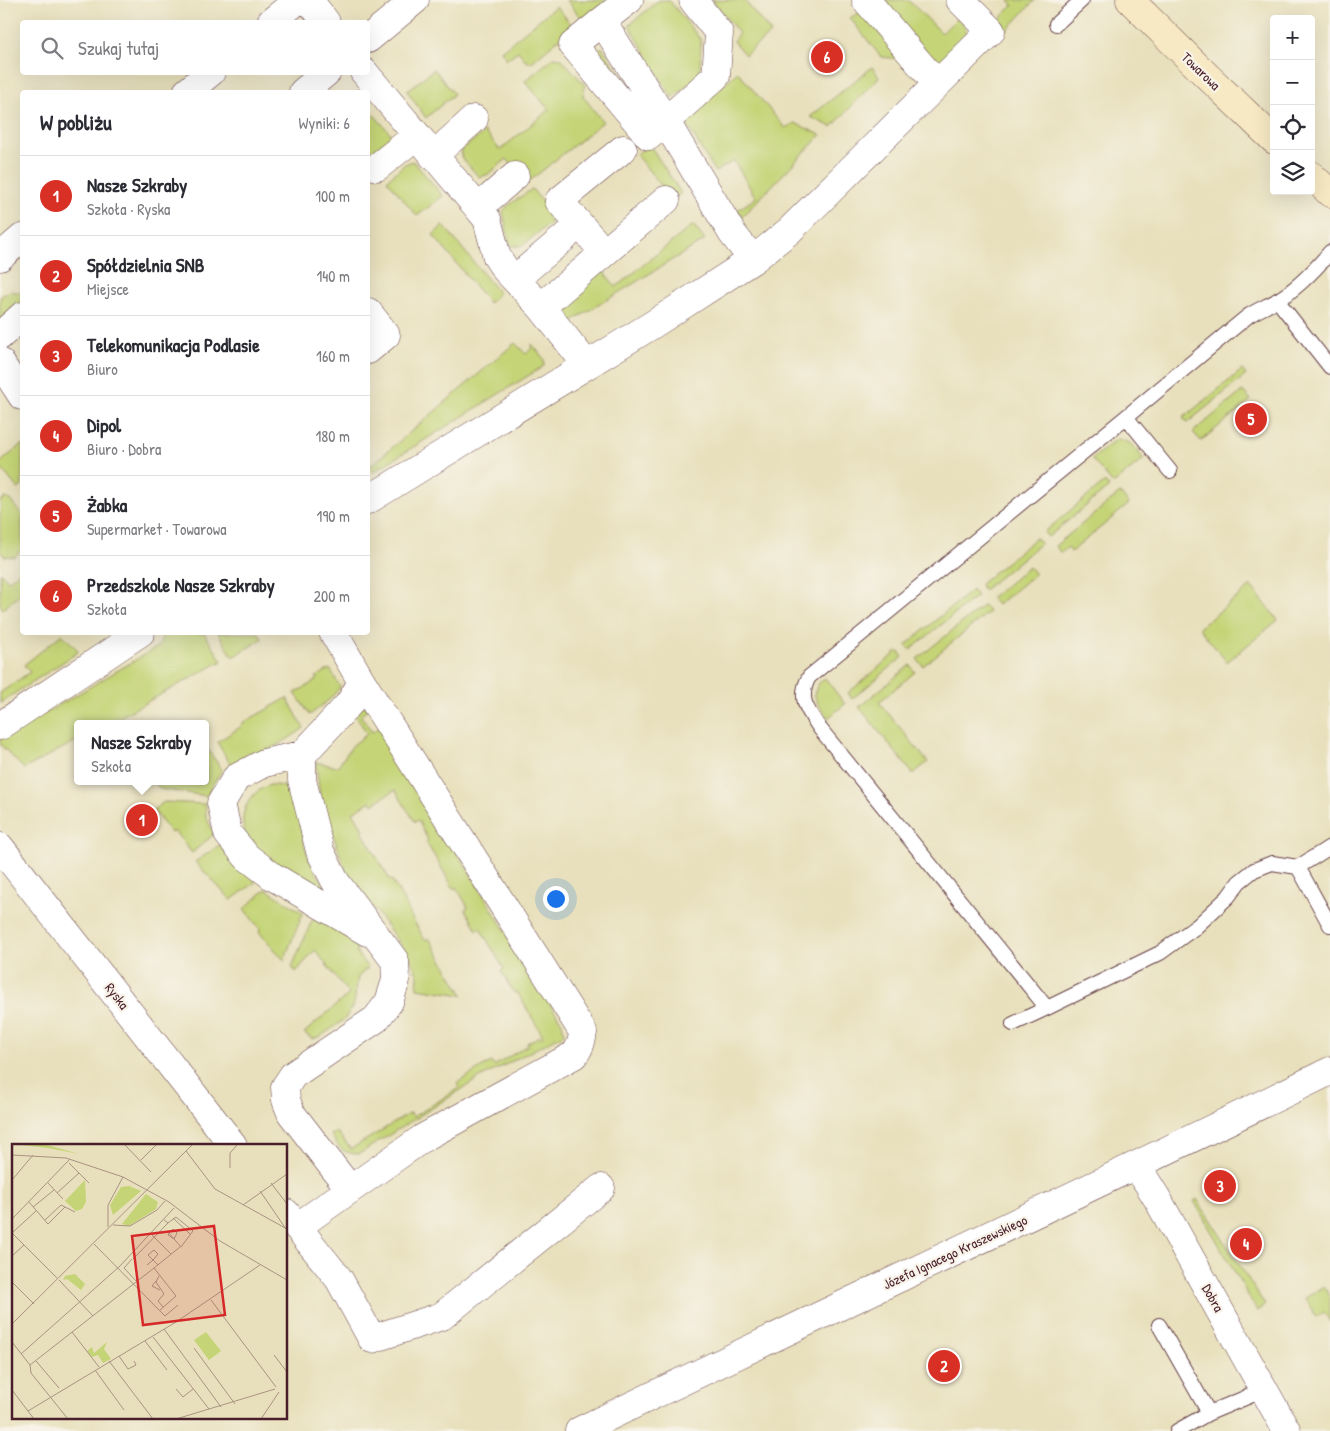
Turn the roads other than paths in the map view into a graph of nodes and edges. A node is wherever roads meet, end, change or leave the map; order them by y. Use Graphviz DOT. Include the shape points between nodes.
graph roads {
  1 [pos="298,0"];
  2 [pos="308,0"];
  3 [pos="415,0"];
  4 [pos="629,0"];
  5 [pos="693,0"];
  6 [pos="866,0"];
  7 [pos="960,0"];
  8 [pos="1082,0"];
  9 [pos="1130,0"];
  10 [pos="273,20"];
  11 [pos="324,20"];
  12 [pos="602,21"];
  13 [pos="1056,24"];
  14 [pos="370,37"];
  15 [pos="207,75"];
  16 [pos="323,75"];
  17 [pos="366,75"];
  18 [pos="937,84"];
  19 [pos="189,90"];
  20 [pos="305,90"];
  21 [pos="474,119"];
  22 [pos="666,122"];
  23 [pos="416,136"];
  24 [pos="1270,136"];
  25 [pos="623,149"];
  26 [pos="433,156"];
  27 [pos="377,167"];
  28 [pos="515,176"];
  29 [pos="1315,179"];
  30 [pos="1330,193"];
  31 [pos="666,200"];
  32 [pos="478,208"];
  33 [pos="564,237"];
  34 [pos="20,240"];
  35 [pos="604,252"];
  36 [pos="1330,252"];
  37 [pos="0,257"];
  38 [pos="754,259"];
  39 [pos="516,279"];
  40 [pos="1277,300"];
  41 [pos="541,307"];
  42 [pos="370,315"];
  43 [pos="20,320"];
  44 [pos="0,336"];
  45 [pos="370,348"];
  46 [pos="0,362"];
  47 [pos="588,365"];
  48 [pos="1330,367"];
  49 [pos="20,393"];
  50 [pos="1126,416"];
  51 [pos="1170,471"];
  52 [pos="370,499"];
  53 [pos="136,635"];
  54 [pos="335,635"];
  55 [pos="362,682"];
  56 [pos="0,726"];
  57 [pos="302,755"];
  58 [pos="0,847"];
  59 [pos="1330,847"];
  60 [pos="1298,866"];
  61 [pos="1330,925"];
  62 [pos="379,940"];
  63 [pos="1047,1008"];
  64 [pos="1013,1024"];
  65 [pos="1330,1071"];
  66 [pos="232,1144"];
  67 [pos="1137,1166"];
  68 [pos="602,1188"];
  69 [pos="350,1189"];
  70 [pos="292,1220"];
  71 [pos="1159,1325"];
  72 [pos="1264,1390"];
  73 [pos="1209,1413"];
  74 [pos="579,1431"];
  75 [pos="1177,1431"];
  76 [pos="1287,1431"];
  1 -- 10 [label="street"];
  2 -- 11 [label="street"];
  3 -- 14 [label="street"];
  4 -- 12 [label="street"];
  5 -- 22 [label="street" via="719,33 716,76"];
  6 -- 18 [label="street"];
  7 -- 18 [label="street" via="991,31"];
  8 -- 13 [label="lane"];
  9 -- 24 [label="main road, Towarowa"];
  12 -- 22 [label="street"];
  12 -- 22 [label="street" via="573,45 649,136"];
  15 -- 19 [label="street"];
  16 -- 20 [label="street"];
  17 -- 23 [label="street"];
  18 -- 38 [label="street" via="789,231"];
  21 -- 26 [label="street"];
  22 -- 38 [label="street" via="732,233"];
  23 -- 26 [label="street"];
  23 -- 27 [label="street"];
  25 -- 35 [label="street" via="559,201"];
  26 -- 32 [label="street"];
  28 -- 32 [label="street"];
  29 -- 30 [label="main road"];
  31 -- 35 [label="street"];
  32 -- 39 [label="street" via="490,227 497,257"];
  33 -- 39 [label="street"];
  34 -- 37 [label="street"];
  35 -- 41 [label="street"];
  36 -- 40 [label="lane" via="1309,276"];
  38 -- 47 [label="street"];
  39 -- 41 [label="street"];
  40 -- 48 [label="lane"];
  40 -- 50 [label="lane" via="1248,316"];
  41 -- 47 [label="street"];
  42 -- 45 [label="street" via="386,335"];
  43 -- 44 [label="street"];
  46 -- 49 [label="street"];
  47 -- 52 [label="street"];
  50 -- 51 [label="lane"];
  50 -- 63 [label="lane" via="810,676 805,684 805,704 821,730"];
  53 -- 56 [label="street"];
  54 -- 55 [label="street"];
  55 -- 57 [label="street" via="348,704"];
  55 -- 69 [label="street" via="583,1032 574,1055 423,1138"];
  57 -- 62 [label="street" via="302,780 320,851 335,881"];
  57 -- 62 [label="street" via="264,763 236,778 221,804 228,834 247,856 272,876"];
  58 -- 66 [label="street, Ryska"];
  59 -- 60 [label="lane"];
  60 -- 61 [label="lane"];
  60 -- 63 [label="lane" via="1272,863 1254,870 1197,926 1160,953"];
  62 -- 69 [label="street" via="395,961 396,980 389,1002 376,1019 293,1075 285,1087 291,1113"];
  63 -- 64 [label="lane"];
  65 -- 67 [label="street, Józefa Ignacego Kraszewskiego"];
  67 -- 72 [label="street, Dobra"];
  67 -- 74 [label="street, Józefa Ignacego Kraszewskiego"];
  68 -- 70 [label="street" via="442,1316 372,1339 339,1279"];
  69 -- 70 [label="street"];
  71 -- 73 [label="lane"];
  72 -- 73 [label="lane"];
  72 -- 76 [label="street, Dobra"];
  73 -- 75 [label="lane"];
}
